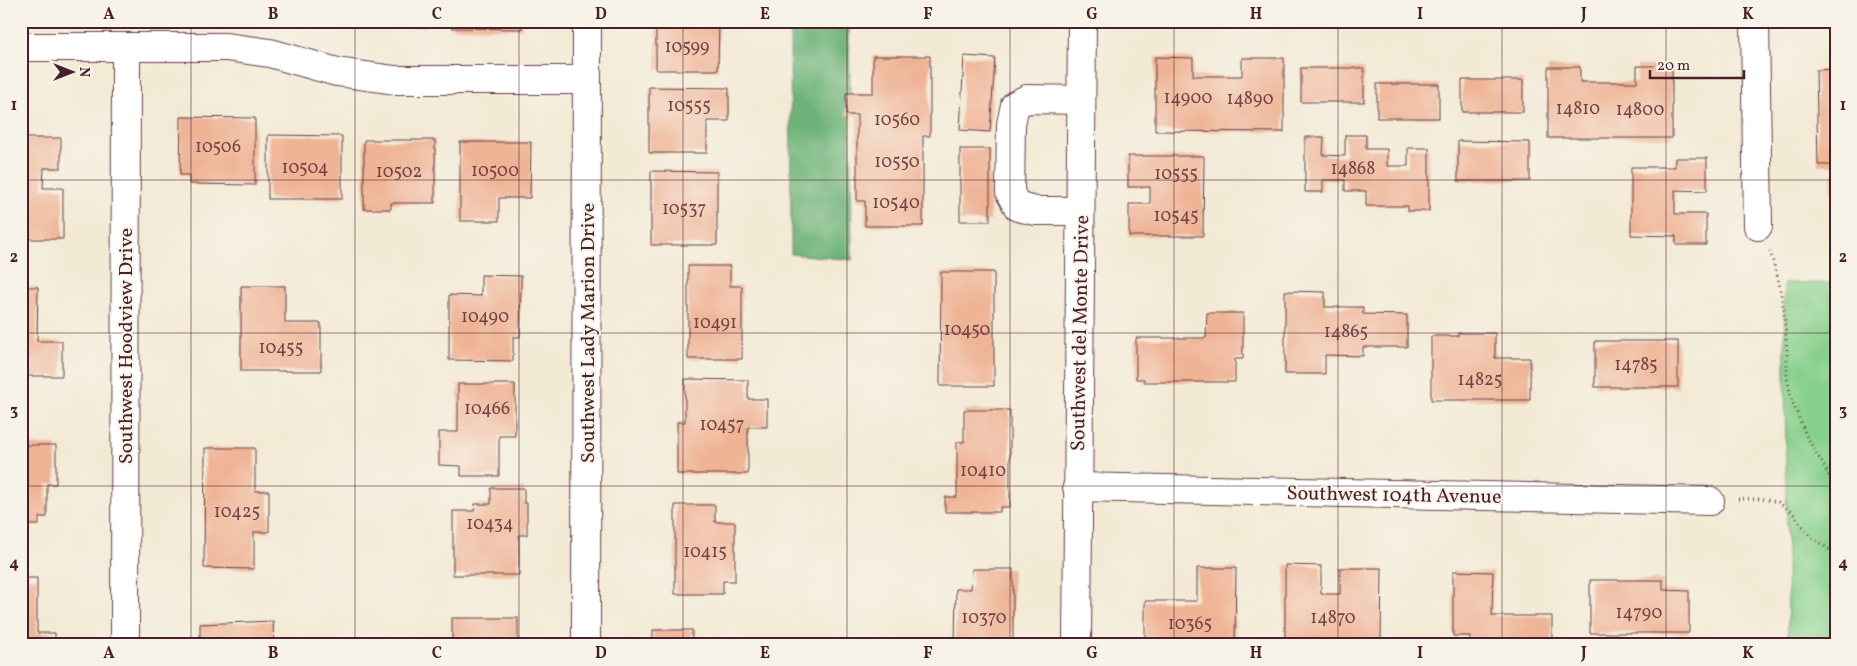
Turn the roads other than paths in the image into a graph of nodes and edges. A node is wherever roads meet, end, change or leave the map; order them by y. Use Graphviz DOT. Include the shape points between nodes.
graph roads {
  1 [pos="587,21"];
  2 [pos="1082,21"];
  3 [pos="1755,21"];
  4 [pos="21,46"];
  5 [pos="126,47"];
  6 [pos="587,80"];
  7 [pos="1081,100"];
  8 [pos="1080,211"];
  9 [pos="1758,226"];
  10 [pos="1077,487"];
  11 [pos="1710,501"];
  12 [pos="124,645"];
  13 [pos="586,645"];
  14 [pos="1077,645"];
  1 -- 6 [label="street, Southwest Lady Marion Drive"];
  2 -- 7 [label="street, Southwest del Monte Drive"];
  3 -- 9 [label="street"];
  4 -- 5 [label="street"];
  5 -- 6 [label="street" via="226,47 270,53 337,72 395,80"];
  5 -- 12 [label="street, Southwest Hoodview Drive"];
  6 -- 13 [label="street, Southwest Lady Marion Drive"];
  7 -- 8 [label="street, Southwest del Monte Drive"];
  7 -- 8 [label="street" via="1027,99 1015,105 1011,124 1010,193 1018,207 1036,211"];
  8 -- 10 [label="street, Southwest del Monte Drive"];
  10 -- 11 [label="street, Southwest 104th Avenue"];
  10 -- 14 [label="street, Southwest del Monte Drive"];
}
